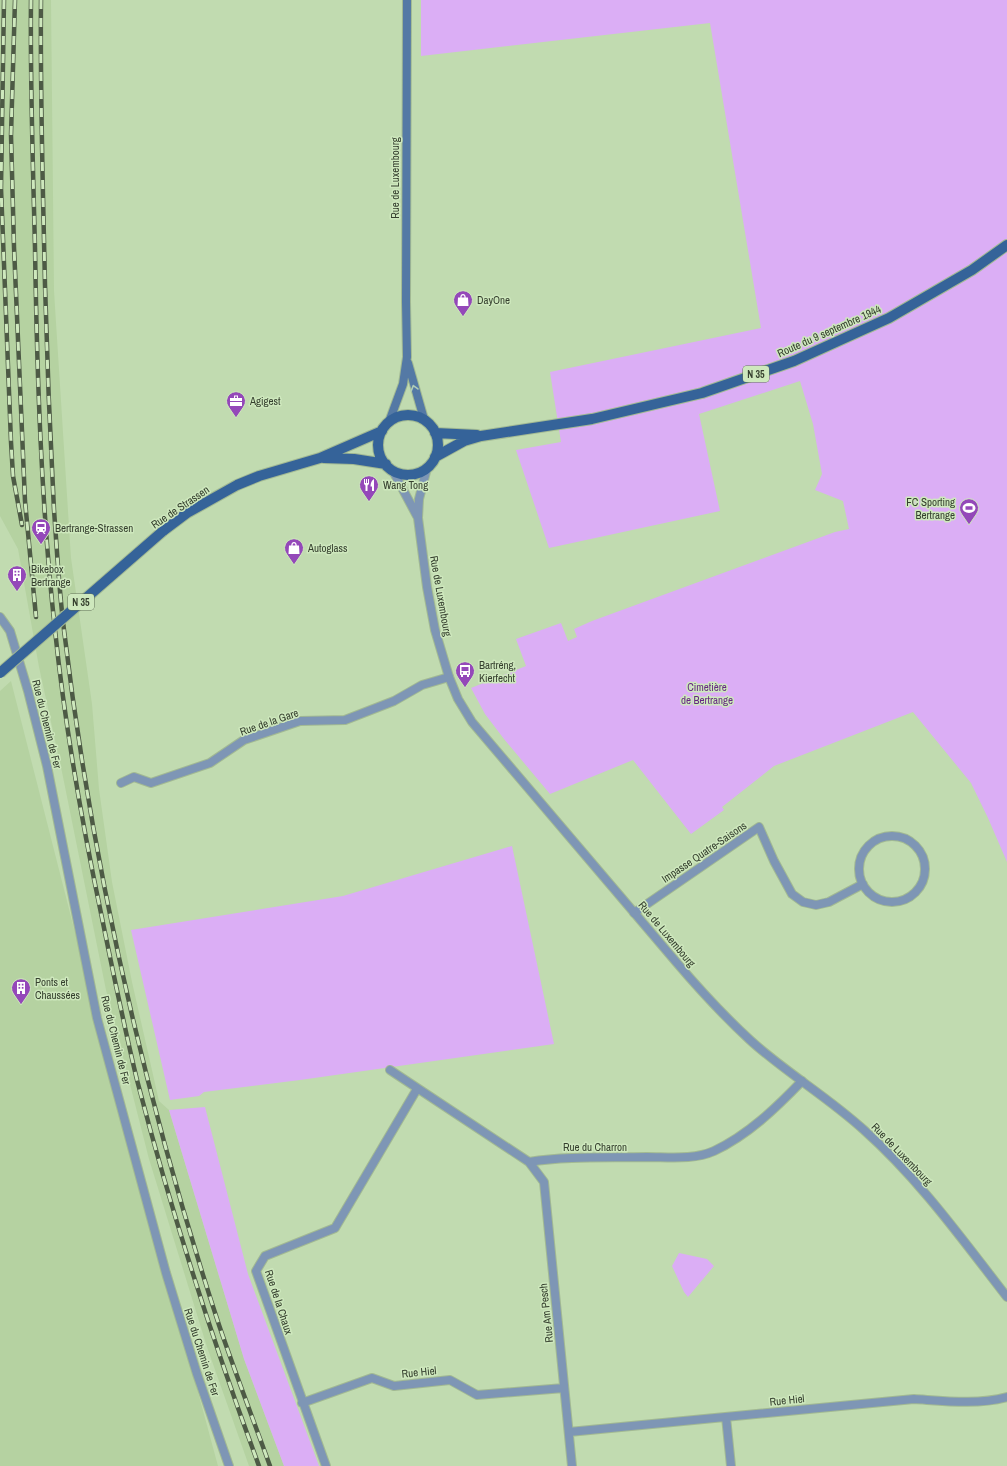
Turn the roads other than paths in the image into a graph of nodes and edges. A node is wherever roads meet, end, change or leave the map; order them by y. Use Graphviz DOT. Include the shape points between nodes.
graph roads {
  1 [pos="407,0"];
  2 [pos="1007,246"];
  3 [pos="407,356"];
  4 [pos="424,419"];
  5 [pos="389,422"];
  6 [pos="382,431"];
  7 [pos="435,433"];
  8 [pos="481,436"];
  9 [pos="435,457"];
  10 [pos="320,458"];
  11 [pos="390,467"];
  12 [pos="427,468"];
  13 [pos="418,518"];
  14 [pos="0,617"];
  15 [pos="0,673"];
  16 [pos="450,678"];
  17 [pos="122,783"];
  18 [pos="863,884"];
  19 [pos="634,913"];
  20 [pos="390,1070"];
  21 [pos="802,1081"];
  22 [pos="417,1089"];
  23 [pos="528,1162"];
  24 [pos="1007,1297"];
  25 [pos="564,1388"];
  26 [pos="1007,1397"];
  27 [pos="302,1403"];
  28 [pos="726,1417"];
  29 [pos="569,1432"];
  30 [pos="229,1466"];
  31 [pos="326,1466"];
  32 [pos="572,1466"];
  33 [pos="731,1466"];
  1 -- 3 [label="main road, Rue de Luxembourg"];
  2 -- 8 [label="main road, Route du 9 septembre 1944 / N 35" via="972,270 889,318 794,360 702,393 592,419"];
  4 -- 3 [label="main road, Rue de Luxembourg, one-way"];
  3 -- 5 [label="main road, Rue de Luxembourg" via="403,384"];
  4 -- 5 [label="main road" via="406,415"];
  4 -- 7 [label="main road"];
  5 -- 6 [label="main road"];
  6 -- 10 [label="main road, Rue de Strassen / N 35"];
  6 -- 11 [label="main road" via="379,448 381,456"];
  7 -- 8 [label="main road, Route du 9 septembre 1944 / N 35"];
  7 -- 9 [label="main road" via="438,449"];
  8 -- 9 [label="main road, Route du 9 septembre 1944 / N 35" via="464,441"];
  9 -- 12 [label="main road"];
  10 -- 11 [label="main road, Rue de Strassen / N 35" via="354,459"];
  10 -- 15 [label="main road, Rue de Strassen / N 35, bridge" via="237,485 187,513"];
  11 -- 12 [label="main road" via="405,474 417,474"];
  11 -- 13 [label="street, Rue de Luxembourg"];
  12 -- 13 [label="street, Rue de Luxembourg" via="419,498"];
  13 -- 16 [label="street, Rue de Luxembourg" via="435,630"];
  14 -- 30 [label="street, Rue du Chemin de Fer" via="10,631 42,744 97,1018 160,1251 197,1374"];
  16 -- 17 [label="street, Rue de la Gare" via="422,685 394,701 345,720 300,721 244,740 210,763 151,783 134,777"];
  16 -- 19 [label="street, Rue de Luxembourg" via="458,699 472,722"];
  18 -- 18 [label="street" via="871,894 883,900 896,901 907,898 916,892 922,882 925,873 924,859 914,844 903,837 889,836 877,839 867,847 861,859 859,873"];
  18 -- 19 [label="street, Impasse Quatre-Saisons" via="829,902 816,905 803,902 792,894 759,827"];
  19 -- 21 [label="street, Rue de Luxembourg" via="709,1000 750,1040"];
  20 -- 22 [label="street"];
  21 -- 23 [label="street, Rue du Charron" via="756,1125 713,1151 688,1157 556,1158"];
  21 -- 24 [label="street, Rue de Luxembourg" via="863,1129 928,1196"];
  22 -- 23 [label="street"];
  22 -- 27 [label="street, Rue de la Chaux" via="336,1228 265,1256 256,1271"];
  23 -- 25 [label="street, Rue Am Pesch" via="544,1182"];
  25 -- 27 [label="street, Rue Hiel" via="477,1395 450,1380 394,1386 372,1378"];
  25 -- 29 [label="street, Rue Am Pesch"];
  26 -- 28 [label="street, Rue Hiel" via="991,1401 914,1400"];
  27 -- 31 [label="street, Rue de la Chaux"];
  28 -- 29 [label="street, Rue Hiel"];
  28 -- 33 [label="street"];
  29 -- 32 [label="street, Rue Am Pesch"];
}
